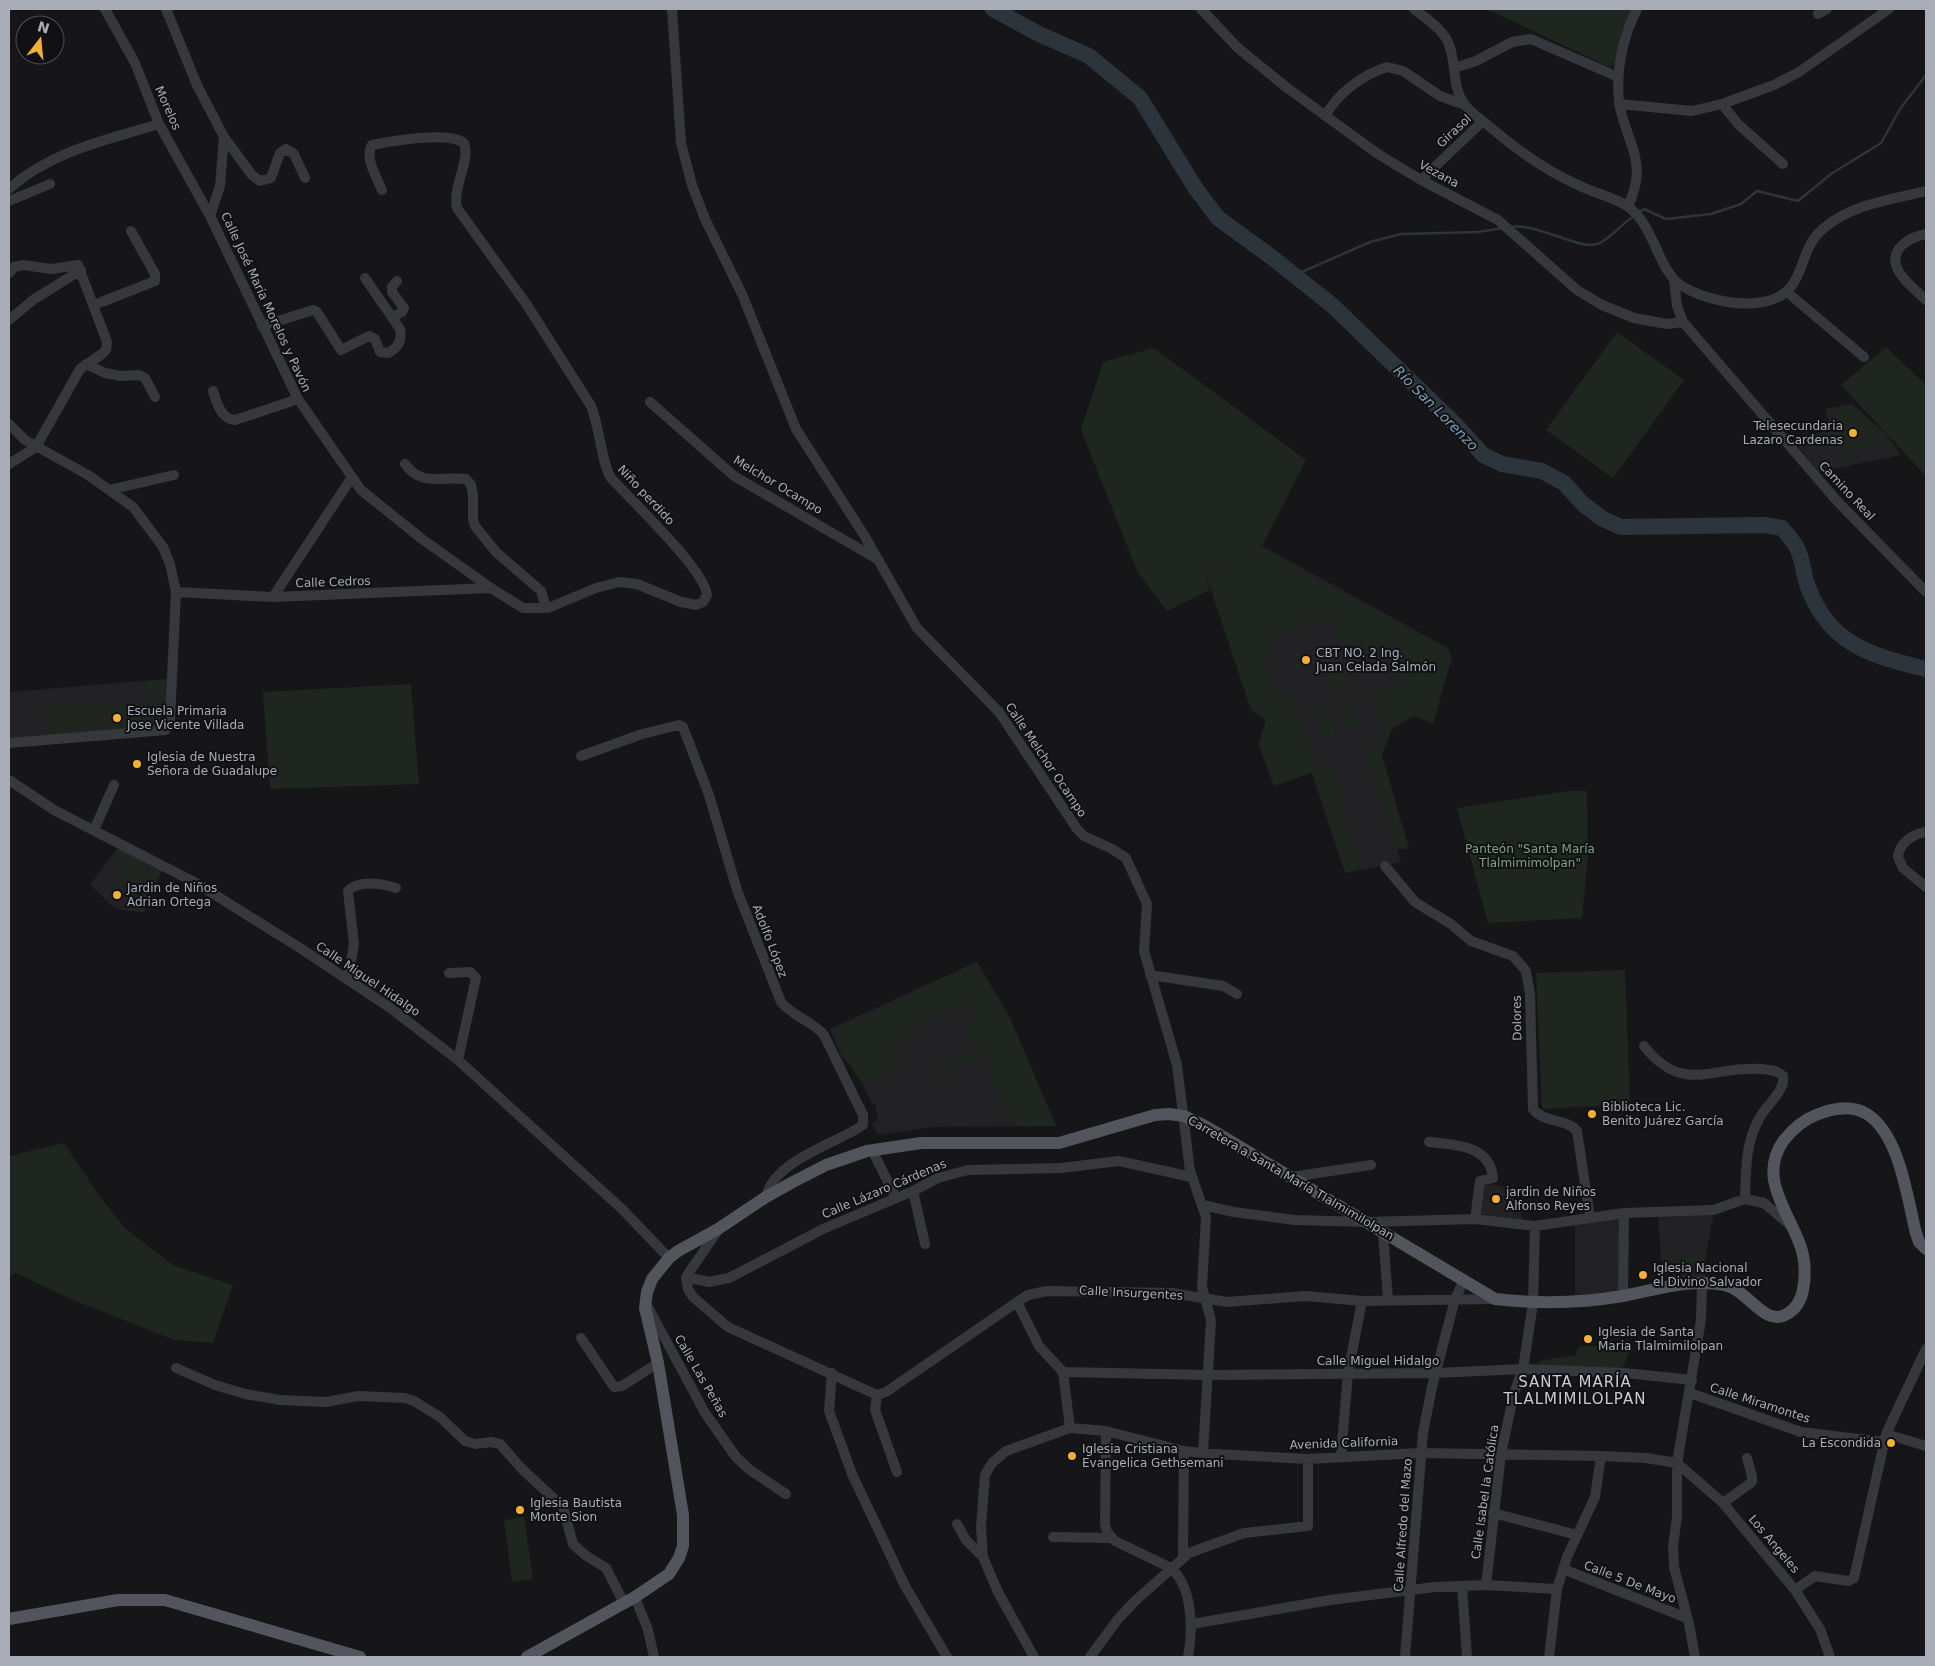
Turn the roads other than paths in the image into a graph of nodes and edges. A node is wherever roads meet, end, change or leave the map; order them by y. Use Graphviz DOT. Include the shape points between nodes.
graph roads {
  1 [pos="104,9"];
  2 [pos="166,9"];
  3 [pos="672,9"];
  4 [pos="1201,9"];
  5 [pos="1414,9"];
  6 [pos="1637,9"];
  7 [pos="1889,9"];
  8 [pos="1454,68"];
  9 [pos="1618,77"];
  10 [pos="1619,104"];
  11 [pos="1722,104"];
  12 [pos="1465,106"];
  13 [pos="1325,116"];
  14 [pos="1483,121"];
  15 [pos="160,124"];
  16 [pos="224,137"];
  17 [pos="1783,164"];
  18 [pos="305,178"];
  19 [pos="1421,180"];
  20 [pos="50,184"];
  21 [pos="9,188"];
  22 [pos="382,190"];
  23 [pos="1926,191"];
  24 [pos="9,201"];
  25 [pos="1630,209"];
  26 [pos="210,216"];
  27 [pos="131,231"];
  28 [pos="1926,234"];
  29 [pos="78,267"];
  30 [pos="9,272"];
  31 [pos="365,278"];
  32 [pos="1674,280"];
  33 [pos="397,281"];
  34 [pos="1788,293"];
  35 [pos="1926,300"];
  36 [pos="94,305"];
  37 [pos="392,318"];
  38 [pos="9,320"];
  39 [pos="1684,322"];
  40 [pos="262,326"];
  41 [pos="1864,357"];
  42 [pos="86,364"];
  43 [pos="213,391"];
  44 [pos="156,398"];
  45 [pos="298,399"];
  46 [pos="650,402"];
  47 [pos="9,424"];
  48 [pos="36,446"];
  49 [pos="9,464"];
  50 [pos="405,464"];
  51 [pos="174,475"];
  52 [pos="352,477"];
  53 [pos="109,490"];
  54 [pos="878,560"];
  55 [pos="491,588"];
  56 [pos="176,592"];
  57 [pos="1926,592"];
  58 [pos="273,597"];
  59 [pos="523,608"];
  60 [pos="546,608"];
  61 [pos="9,743"];
  62 [pos="581,756"];
  63 [pos="9,780"];
  64 [pos="114,785"];
  65 [pos="94,830"];
  66 [pos="1926,832"];
  67 [pos="1385,866"];
  68 [pos="396,888"];
  69 [pos="1926,888"];
  70 [pos="449,973"];
  71 [pos="1150,975"];
  72 [pos="348,979"];
  73 [pos="1237,994"];
  74 [pos="1644,1046"];
  75 [pos="458,1060"];
  76 [pos="1184,1116"];
  77 [pos="1429,1142"];
  78 [pos="872,1150"];
  79 [pos="1370,1165"];
  80 [pos="1192,1177"];
  81 [pos="1291,1177"];
  82 [pos="913,1191"];
  83 [pos="766,1197"];
  84 [pos="896,1198"];
  85 [pos="1745,1199"];
  86 [pos="1203,1205"];
  87 [pos="1624,1213"];
  88 [pos="1590,1217"];
  89 [pos="1475,1219"];
  90 [pos="1367,1222"];
  91 [pos="1535,1226"];
  92 [pos="1792,1227"];
  93 [pos="718,1229"];
  94 [pos="1384,1233"];
  95 [pos="925,1244"];
  96 [pos="1926,1249"];
  97 [pos="669,1258"];
  98 [pos="686,1277"];
  99 [pos="1464,1280"];
  100 [pos="1702,1283"];
  101 [pos="1623,1296"];
  102 [pos="1455,1298"];
  103 [pos="1495,1299"];
  104 [pos="1206,1300"];
  105 [pos="1388,1300"];
  106 [pos="1362,1301"];
  107 [pos="645,1302"];
  108 [pos="1017,1302"];
  109 [pos="1533,1303"];
  110 [pos="581,1338"];
  111 [pos="1926,1350"];
  112 [pos="658,1363"];
  113 [pos="176,1368"];
  114 [pos="1523,1369"];
  115 [pos="1063,1372"];
  116 [pos="832,1373"];
  117 [pos="1348,1373"];
  118 [pos="1436,1373"];
  119 [pos="1208,1375"];
  120 [pos="1692,1380"];
  121 [pos="1690,1393"];
  122 [pos="877,1395"];
  123 [pos="1070,1428"];
  124 [pos="1106,1431"];
  125 [pos="1884,1438"];
  126 [pos="1926,1446"];
  127 [pos="1184,1452"];
  128 [pos="1203,1453"];
  129 [pos="1420,1453"];
  130 [pos="1501,1454"];
  131 [pos="1341,1456"];
  132 [pos="1601,1456"];
  133 [pos="1747,1458"];
  134 [pos="1308,1459"];
  135 [pos="1677,1463"];
  136 [pos="897,1472"];
  137 [pos="786,1494"];
  138 [pos="1723,1503"];
  139 [pos="1493,1513"];
  140 [pos="957,1524"];
  141 [pos="1577,1535"];
  142 [pos="1053,1537"];
  143 [pos="1111,1538"];
  144 [pos="1183,1556"];
  145 [pos="983,1557"];
  146 [pos="1171,1568"];
  147 [pos="1563,1569"];
  148 [pos="1486,1585"];
  149 [pos="1462,1586"];
  150 [pos="1557,1589"];
  151 [pos="1795,1590"];
  152 [pos="1410,1591"];
  153 [pos="630,1600"];
  154 [pos="1688,1618"];
  155 [pos="9,1619"];
  156 [pos="1192,1624"];
  157 [pos="946,1656"];
  158 [pos="360,1657"];
  159 [pos="527,1657"];
  160 [pos="654,1657"];
  161 [pos="1034,1657"];
  162 [pos="1090,1657"];
  163 [pos="1188,1657"];
  164 [pos="1405,1657"];
  165 [pos="1467,1657"];
  166 [pos="1548,1657"];
  167 [pos="1695,1657"];
  168 [pos="1830,1657"];
  1 -- 15 [label="street, Morelos" via="135,62"];
  2 -- 16 [label="street" via="197,85"];
  3 -- 54 [label="street, Calle Melchor Ocampo" via="681,143 705,219 742,294 796,429"];
  4 -- 13 [label="street, Vezana" via="1238,48"];
  5 -- 8 [label="street" via="1447,39"];
  6 -- 9 [label="street" via="1628,30"];
  7 -- 11 [label="street" via="1799,72"];
  8 -- 9 [label="street" via="1476,61 1512,42 1531,39"];
  8 -- 12 [label="street" via="1456,91"];
  9 -- 10 [label="street"];
  10 -- 11 [label="street" via="1680,111"];
  10 -- 25 [label="street" via="1636,168 1637,181"];
  11 -- 17 [label="street" via="1738,124"];
  12 -- 13 [label="street" via="1448,100 1403,71 1387,67 1337,97"];
  12 -- 14 [label="street"];
  13 -- 19 [label="street, Vezana"];
  14 -- 19 [label="street, Girasol"];
  14 -- 25 [label="street" via="1540,166"];
  15 -- 21 [label="street" via="62,154"];
  15 -- 26 [label="street, Morelos"];
  16 -- 18 [label="street" via="260,181 273,175 280,153 286,149 294,154"];
  16 -- 26 [label="street, Calle José María Morelos y Pavón" via="220,186"];
  19 -- 39 [label="street, Vezana" via="1498,220 1571,285 1602,305 1642,320 1667,324"];
  20 -- 24 [label="street"];
  22 -- 60 [label="street, Niño perdido" via="370,158 372,145 420,139 456,139 464,143 465,154 456,189 457,208 527,305 591,406 598,422 606,470 611,478 672,541 707,591 706,599 696,605 636,584 619,582"];
  23 -- 34 [label="street" via="1855,209 1836,218 1812,242"];
  25 -- 32 [label="street" via="1642,222"];
  26 -- 40 [label="street, Calle José María Morelos y Pavón"];
  27 -- 36 [label="street" via="155,274 155,281"];
  28 -- 35 [label="street" via="1909,239 1900,247 1895,262 1903,278"];
  29 -- 30 [label="street" via="51,269 23,265"];
  29 -- 36 [label="street"];
  29 -- 38 [label="street"];
  31 -- 37 [label="street"];
  32 -- 34 [label="street" via="1693,292 1737,303 1763,302"];
  32 -- 39 [label="street, Camino Real" via="1677,306"];
  33 -- 37 [label="street" via="392,292 404,308"];
  34 -- 41 [label="street"];
  36 -- 42 [label="street" via="107,342 106,350"];
  37 -- 40 [label="street" via="400,329 401,338 399,345 384,354 380,352 375,338 369,336 341,350 313,310"];
  39 -- 57 [label="street, Camino Real" via="1837,501"];
  40 -- 45 [label="street, Calle José María Morelos y Pavón"];
  42 -- 44 [label="street" via="105,373 140,375"];
  42 -- 48 [label="street" via="80,369"];
  43 -- 45 [label="street" via="223,413 235,420"];
  45 -- 52 [label="street, Calle José María Morelos y Pavón"];
  46 -- 54 [label="street, Melchor Ocampo" via="734,476"];
  47 -- 48 [label="street"];
  48 -- 49 [label="street"];
  48 -- 53 [label="street"];
  50 -- 60 [label="street" via="413,475 422,479 466,479 473,495 475,526 496,552 541,592"];
  51 -- 53 [label="street"];
  52 -- 55 [label="street, Calle José María Morelos y Pavón" via="361,490 422,540"];
  52 -- 58 [label="street"];
  53 -- 56 [label="street" via="133,507 163,547"];
  54 -- 71 [label="street, Calle Melchor Ocampo" via="917,628 1000,712 1077,829 1094,842 1112,848 1126,858 1146,904 1144,951"];
  55 -- 58 [label="street, Calle Cedros"];
  55 -- 59 [label="street, Calle José María Morelos y Pavón"];
  56 -- 58 [label="street, Calle Cedros"];
  56 -- 61 [label="street" via="169,727 166,730"];
  59 -- 60 [label="street, Niño perdido"];
  62 -- 83 [label="street, Adolfo López" via="650,732 679,725 683,727 709,795 737,890 781,1002 824,1035 863,1115 863,1124 857,1129 786,1169 770,1186"];
  63 -- 65 [label="street, Calle Miguel Hidalgo" via="54,810"];
  64 -- 65 [label="street"];
  65 -- 72 [label="street, Calle Miguel Hidalgo" via="196,883"];
  66 -- 69 [label="street" via="1910,837 1898,857 1903,868"];
  67 -- 88 [label="street, Dolores" via="1415,902 1451,924 1471,942 1513,956 1526,970 1530,994 1533,1109 1541,1116 1568,1124 1576,1131"];
  68 -- 72 [label="street" via="373,884 348,891 354,953"];
  70 -- 75 [label="street" via="470,972 476,978"];
  71 -- 73 [label="street" via="1223,986"];
  71 -- 76 [label="street, Calle Melchor Ocampo" via="1177,1065"];
  72 -- 75 [label="street, Calle Miguel Hidalgo"];
  74 -- 85 [label="street" via="1662,1064 1690,1076 1749,1068 1772,1070 1783,1076 1782,1087 1754,1130 1746,1162"];
  75 -- 97 [label="street, Calle Miguel Hidalgo" via="622,1209"];
  76 -- 78 [label="main road, Carretera a Santa María Tlalmimilolpan" via="1155,1116 1058,1143 921,1143"];
  76 -- 80 [label="street, Calle Melchor Ocampo"];
  76 -- 81 [label="main road, Carretera a Santa María Tlalmimilolpan"];
  77 -- 89 [label="street" via="1465,1148 1489,1160 1493,1178 1480,1181"];
  78 -- 83 [label="main road, Carretera a Santa María Tlalmimilolpan" via="826,1165"];
  78 -- 84 [label="street"];
  79 -- 81 [label="street"];
  80 -- 82 [label="street, Calle Lázaro Cárdenas" via="1119,1161 1061,1168 968,1170 938,1178"];
  80 -- 86 [label="street, Calle Melchor Ocampo"];
  81 -- 90 [label="main road, Carretera a Santa María Tlalmimilolpan"];
  82 -- 84 [label="street, Calle Lázaro Cárdenas"];
  82 -- 95 [label="street"];
  83 -- 93 [label="main road, Carretera a Santa María Tlalmimilolpan"];
  84 -- 98 [label="street, Calle Lázaro Cárdenas" via="807,1237 730,1278 709,1282"];
  85 -- 87 [label="street" via="1713,1210"];
  85 -- 92 [label="street" via="1764,1203"];
  86 -- 90 [label="street" via="1286,1219"];
  86 -- 104 [label="street, Calle Melchor Ocampo" via="1206,1228 1202,1287"];
  87 -- 88 [label="street"];
  87 -- 101 [label="street"];
  88 -- 91 [label="street"];
  89 -- 90 [label="street"];
  89 -- 91 [label="street"];
  90 -- 94 [label="main road, Carretera a Santa María Tlalmimilolpan"];
  91 -- 109 [label="street, Calle Isabel la Católica"];
  92 -- 96 [label="main road, Calle Insurgentes" via="1773,1182 1776,1156 1789,1134 1804,1121 1830,1110 1850,1108 1871,1117 1886,1134 1902,1174 1919,1242"];
  92 -- 100 [label="main road, Calle Insurgentes" via="1802,1251 1805,1281 1798,1305 1786,1316 1778,1318 1764,1314 1734,1287"];
  93 -- 97 [label="main road, Carretera a Santa María Tlalmimilolpan"];
  93 -- 98 [label="street"];
  94 -- 99 [label="main road, Carretera a Santa María Tlalmimilolpan"];
  94 -- 105 [label="street"];
  97 -- 107 [label="main road, Carretera a Santa María Tlalmimilolpan" via="652,1279"];
  98 -- 116 [label="street" via="688,1289 719,1321"];
  99 -- 102 [label="street, Calle Alfredo del Mazo"];
  99 -- 103 [label="main road, Carretera a Santa María Tlalmimilolpan"];
  100 -- 101 [label="main road, Calle Insurgentes"];
  100 -- 120 [label="street" via="1701,1320"];
  101 -- 109 [label="main road, Calle Insurgentes"];
  102 -- 103 [label="street, Calle Insurgentes"];
  102 -- 105 [label="street, Calle Insurgentes"];
  102 -- 118 [label="street, Calle Alfredo del Mazo"];
  103 -- 109 [label="main road, Calle Insurgentes"];
  104 -- 106 [label="street, Calle Insurgentes" via="1227,1302 1306,1296"];
  104 -- 108 [label="street, Calle Insurgentes" via="1172,1293 1062,1290 1037,1292"];
  104 -- 119 [label="street, Calle Melchor Ocampo" via="1212,1320"];
  105 -- 106 [label="street, Calle Insurgentes"];
  106 -- 117 [label="street"];
  107 -- 112 [label="main road, Carretera a Santa María Tlalmimilolpan"];
  107 -- 137 [label="street, Calle Las Peñas" via="699,1403 736,1457"];
  108 -- 115 [label="street" via="1039,1346"];
  108 -- 122 [label="street, Calle Insurgentes"];
  109 -- 114 [label="street, Calle Isabel la Católica"];
  110 -- 112 [label="street" via="614,1387 622,1386"];
  111 -- 125 [label="street"];
  112 -- 153 [label="main road, Carretera a Santa María Tlalmimilolpan" via="684,1515 683,1546 669,1574"];
  113 -- 153 [label="street" via="215,1385 280,1400 324,1402 359,1396 405,1398 440,1418 465,1441 500,1444 563,1507 573,1544 606,1568"];
  114 -- 118 [label="street, Calle Miguel Hidalgo"];
  114 -- 120 [label="street, Calle Miguel Hidalgo" via="1625,1373"];
  114 -- 130 [label="street, Calle Isabel la Católica" via="1514,1393"];
  115 -- 119 [label="street, Calle Miguel Hidalgo"];
  115 -- 123 [label="street"];
  116 -- 122 [label="street"];
  116 -- 157 [label="street" via="829,1411 852,1474 905,1586"];
  117 -- 118 [label="street, Calle Miguel Hidalgo"];
  117 -- 119 [label="street, Calle Miguel Hidalgo"];
  117 -- 131 [label="street"];
  118 -- 129 [label="street, Calle Alfredo del Mazo"];
  119 -- 128 [label="street, Calle Melchor Ocampo"];
  120 -- 121 [label="street"];
  121 -- 125 [label="street, Calle Miramontes" via="1801,1432"];
  121 -- 135 [label="street"];
  122 -- 136 [label="street" via="875,1410"];
  123 -- 124 [label="street, Avenida California"];
  123 -- 145 [label="street, Avenida California" via="1015,1446 988,1468 983,1490"];
  124 -- 127 [label="street, Avenida California"];
  124 -- 143 [label="street" via="1105,1524"];
  125 -- 126 [label="street, Calle Miramontes"];
  125 -- 151 [label="street" via="1853,1580 1815,1576"];
  127 -- 128 [label="street, Avenida California"];
  127 -- 144 [label="street"];
  128 -- 134 [label="street, Avenida California"];
  129 -- 130 [label="street, Avenida California"];
  129 -- 131 [label="street, Avenida California"];
  129 -- 152 [label="street, Calle Alfredo del Mazo"];
  130 -- 132 [label="street, Avenida California"];
  130 -- 139 [label="street, Calle Isabel la Católica"];
  131 -- 134 [label="street, Avenida California"];
  132 -- 135 [label="street, Avenida California"];
  132 -- 141 [label="street" via="1595,1497"];
  133 -- 138 [label="street" via="1752,1482"];
  134 -- 144 [label="street" via="1308,1526 1244,1533"];
  135 -- 138 [label="street, Los Angeles"];
  135 -- 154 [label="street" via="1673,1557"];
  138 -- 151 [label="street, Los Angeles"];
  139 -- 141 [label="street"];
  139 -- 148 [label="street, Calle Isabel la Católica"];
  140 -- 145 [label="street" via="966,1540"];
  141 -- 147 [label="street"];
  142 -- 143 [label="street"];
  143 -- 146 [label="street"];
  144 -- 146 [label="street"];
  145 -- 161 [label="street, Avenida California" via="998,1592"];
  146 -- 156 [label="street" via="1181,1581"];
  146 -- 162 [label="street" via="1118,1619"];
  147 -- 150 [label="street"];
  147 -- 154 [label="street, Calle 5 De Mayo"];
  148 -- 149 [label="street"];
  148 -- 150 [label="street"];
  149 -- 152 [label="street"];
  149 -- 165 [label="street"];
  150 -- 166 [label="street"];
  151 -- 168 [label="street, Los Angeles" via="1820,1629"];
  152 -- 156 [label="street" via="1330,1600"];
  152 -- 164 [label="street, Calle Alfredo del Mazo"];
  153 -- 159 [label="main road, Carretera a Santa María Tlalmimilolpan"];
  153 -- 160 [label="street" via="648,1630"];
  154 -- 167 [label="street"];
  155 -- 158 [label="main road" via="118,1600 165,1600"];
  156 -- 163 [label="street"];
}
